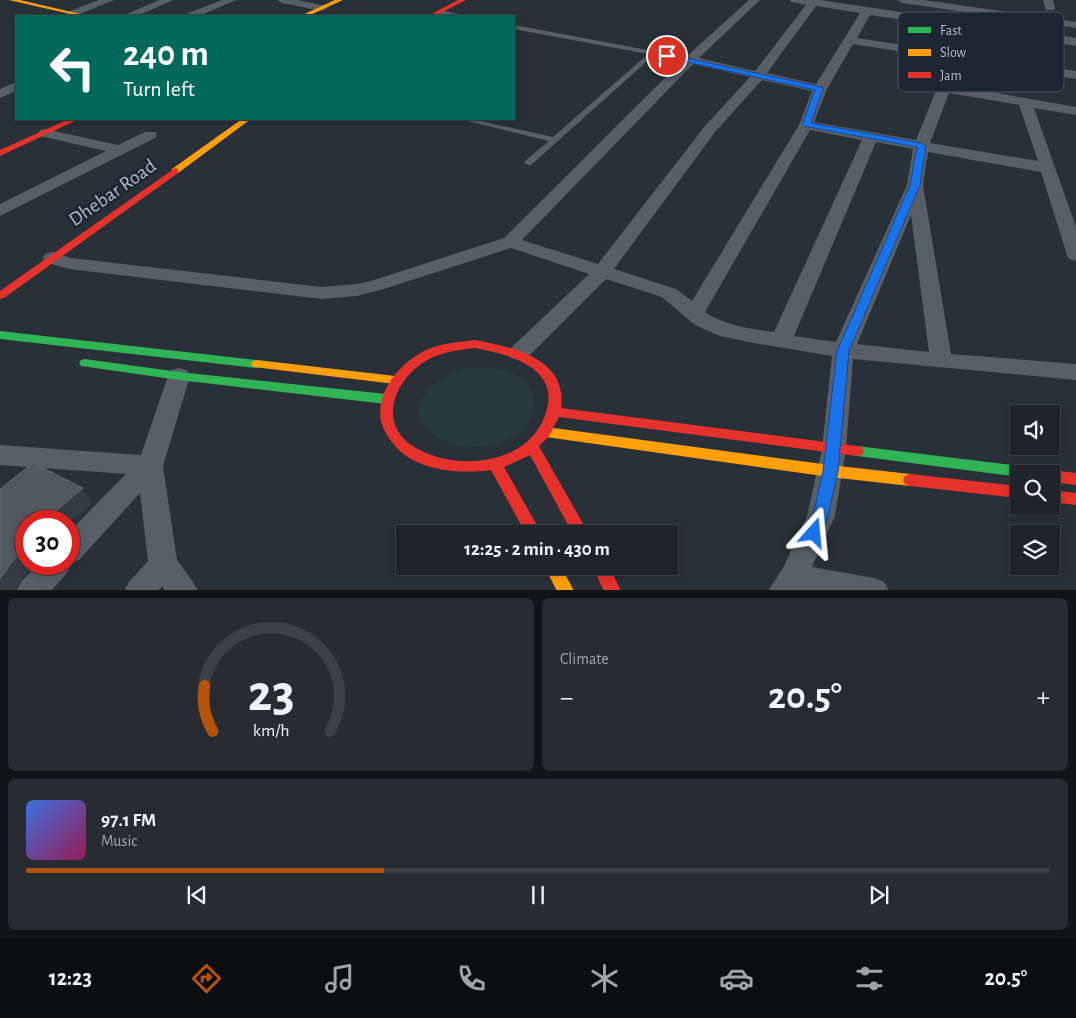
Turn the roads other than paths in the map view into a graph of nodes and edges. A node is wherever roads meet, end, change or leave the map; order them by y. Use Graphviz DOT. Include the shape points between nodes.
graph roads {
  1 [pos="17,0"];
  2 [pos="109,0"];
  3 [pos="168,0"];
  4 [pos="231,0"];
  5 [pos="282,0"];
  6 [pos="340,0"];
  7 [pos="463,0"];
  8 [pos="756,0"];
  9 [pos="795,0"];
  10 [pos="902,0"];
  11 [pos="977,0"];
  12 [pos="813,1"];
  13 [pos="322,4"];
  14 [pos="310,6"];
  15 [pos="867,11"];
  16 [pos="983,12"];
  17 [pos="990,12"];
  18 [pos="71,14"];
  19 [pos="435,14"];
  20 [pos="78,15"];
  21 [pos="130,15"];
  22 [pos="193,15"];
  23 [pos="299,15"];
  24 [pos="898,16"];
  25 [pos="515,27"];
  26 [pos="850,40"];
  27 [pos="898,47"];
  28 [pos="653,53"];
  29 [pos="690,60"];
  30 [pos="758,76"];
  31 [pos="0,77"];
  32 [pos="15,82"];
  33 [pos="15,86"];
  34 [pos="820,89"];
  35 [pos="942,92"];
  36 [pos="967,92"];
  37 [pos="0,94"];
  38 [pos="1026,102"];
  39 [pos="1076,111"];
  40 [pos="56,120"];
  41 [pos="73,120"];
  42 [pos="246,120"];
  43 [pos="467,120"];
  44 [pos="806,125"];
  45 [pos="45,133"];
  46 [pos="150,135"];
  47 [pos="871,136"];
  48 [pos="554,140"];
  49 [pos="0,145"];
  50 [pos="921,146"];
  51 [pos="120,150"];
  52 [pos="0,153"];
  53 [pos="528,163"];
  54 [pos="1048,168"];
  55 [pos="915,185"];
  56 [pos="0,211"];
  57 [pos="510,242"];
  58 [pos="1076,255"];
  59 [pos="52,258"];
  60 [pos="603,271"];
  61 [pos="0,296"];
  62 [pos="694,314"];
  63 [pos="0,335"];
  64 [pos="781,340"];
  65 [pos="843,351"];
  66 [pos="519,353"];
  67 [pos="941,360"];
  68 [pos="75,362"];
  69 [pos="1076,372"];
  70 [pos="179,376"];
  71 [pos="395,380"];
  72 [pos="386,399"];
  73 [pos="556,412"];
  74 [pos="546,432"];
  75 [pos="532,446"];
  76 [pos="834,449"];
  77 [pos="6,461"];
  78 [pos="495,464"];
  79 [pos="150,466"];
  80 [pos="830,471"];
  81 [pos="1010,471"];
  82 [pos="1060,477"];
  83 [pos="1076,479"];
  84 [pos="1010,491"];
  85 [pos="1060,497"];
  86 [pos="1076,499"];
  87 [pos="529,525"];
  88 [pos="576,525"];
  89 [pos="80,539"];
  90 [pos="163,565"];
  91 [pos="45,575"];
  92 [pos="557,575"];
  93 [pos="605,575"];
  94 [pos="788,584"];
  95 [pos="31,590"];
  96 [pos="139,590"];
  97 [pos="183,590"];
  98 [pos="566,590"];
  99 [pos="613,590"];
  100 [pos="874,590"];
  1 -- 18 [label="main road"];
  2 -- 18 [label="street"];
  3 -- 21 [label="street"];
  4 -- 22 [label="street"];
  5 -- 14 [label="street"];
  6 -- 13 [label="main road"];
  7 -- 19 [label="main road"];
  8 -- 29 [label="street"];
  9 -- 12 [label="street"];
  10 -- 16 [label="street"];
  11 -- 17 [label="street" via="995,2"];
  12 -- 15 [label="street"];
  12 -- 30 [label="street"];
  13 -- 14 [label="main road"];
  13 -- 23 [label="main road"];
  14 -- 23 [label="main road"];
  15 -- 24 [label="street"];
  15 -- 26 [label="street"];
  18 -- 20 [label="main road"];
  25 -- 28 [label="lane"];
  26 -- 27 [label="street"];
  26 -- 34 [label="street"];
  28 -- 29 [label="lane"];
  28 -- 48 [label="lane"];
  29 -- 30 [label="street"];
  29 -- 57 [label="street"];
  30 -- 34 [label="street"];
  30 -- 60 [label="street" via="705,135"];
  31 -- 32 [label="street"];
  33 -- 37 [label="street"];
  34 -- 44 [label="street"];
  35 -- 50 [label="street"];
  36 -- 38 [label="street"];
  38 -- 39 [label="street"];
  38 -- 54 [label="street"];
  40 -- 49 [label="main road"];
  41 -- 45 [label="main road"];
  42 -- 59 [label="main road, Dhebar Road"];
  43 -- 48 [label="lane"];
  44 -- 47 [label="street"];
  44 -- 62 [label="street"];
  45 -- 51 [label="street"];
  45 -- 52 [label="main road"];
  46 -- 51 [label="street"];
  47 -- 50 [label="street"];
  47 -- 64 [label="street"];
  48 -- 53 [label="lane"];
  50 -- 54 [label="street"];
  50 -- 55 [label="street"];
  51 -- 56 [label="street"];
  54 -- 58 [label="street"];
  55 -- 65 [label="street"];
  55 -- 67 [label="street"];
  57 -- 59 [label="street" via="377,285 340,292 69,263"];
  57 -- 60 [label="street"];
  59 -- 61 [label="main road, Dhebar Road"];
  60 -- 62 [label="street" via="669,293"];
  60 -- 66 [label="street"];
  62 -- 64 [label="street" via="731,332"];
  63 -- 71 [label="main road"];
  64 -- 65 [label="street"];
  65 -- 67 [label="street"];
  65 -- 76 [label="street"];
  66 -- 71 [label="main road" via="490,345 451,346 410,365"];
  66 -- 73 [label="main road" via="537,363 550,377 556,394"];
  67 -- 69 [label="street"];
  68 -- 70 [label="main road"];
  70 -- 72 [label="main road"];
  70 -- 79 [label="street"];
  71 -- 72 [label="main road"];
  72 -- 78 [label="main road" via="386,419 395,438 412,453 437,464 465,467"];
  73 -- 74 [label="main road"];
  73 -- 76 [label="main road"];
  74 -- 75 [label="main road"];
  74 -- 80 [label="main road"];
  75 -- 78 [label="main road"];
  75 -- 88 [label="main road"];
  76 -- 80 [label="street"];
  76 -- 81 [label="main road"];
  77 -- 79 [label="street"];
  78 -- 87 [label="main road"];
  79 -- 89 [label="street"];
  79 -- 90 [label="street"];
  80 -- 84 [label="main road"];
  80 -- 94 [label="street" via="821,516"];
  82 -- 83 [label="main road"];
  85 -- 86 [label="main road"];
  90 -- 96 [label="street"];
  90 -- 97 [label="street"];
  91 -- 95 [label="street"];
  92 -- 98 [label="main road"];
  93 -- 99 [label="main road"];
  94 -- 100 [label="street"];
}
